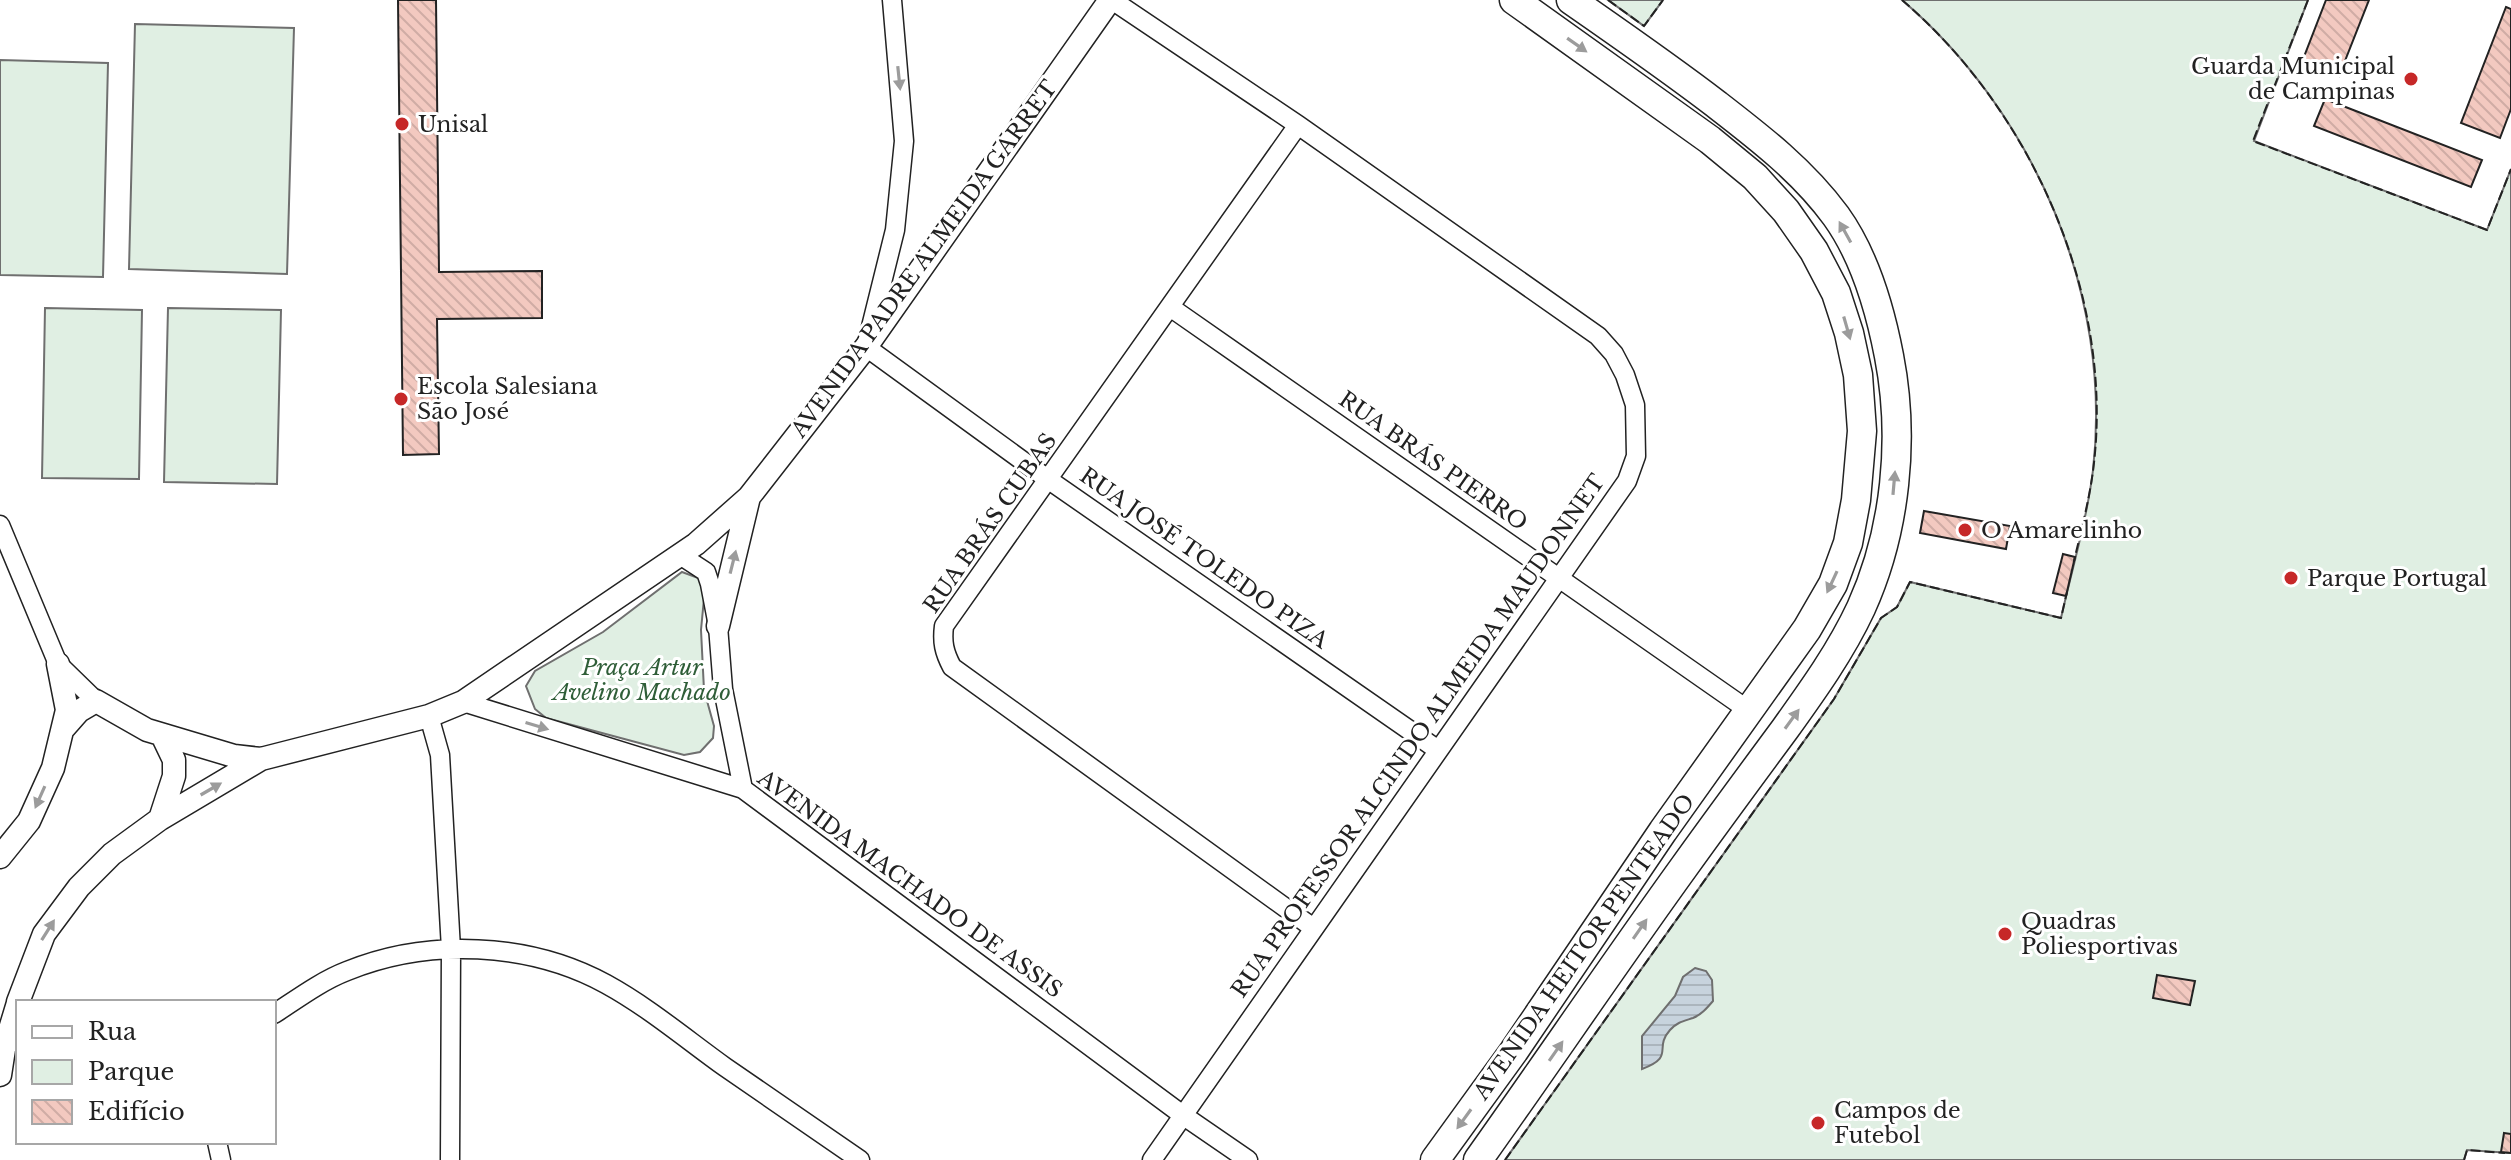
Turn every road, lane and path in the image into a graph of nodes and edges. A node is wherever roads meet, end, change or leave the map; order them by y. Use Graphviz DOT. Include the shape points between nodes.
graph roads {
  1 [pos="892,0"];
  2 [pos="1111,0"];
  3 [pos="1514,0"];
  4 [pos="1571,0"];
  5 [pos="1298,125"];
  6 [pos="1170,307"];
  7 [pos="866,347"];
  8 [pos="1049,480"];
  9 [pos="749,497"];
  10 [pos="0,525"];
  11 [pos="680,555"];
  12 [pos="1560,578"];
  13 [pos="718,626"];
  14 [pos="58,664"];
  15 [pos="96,701"];
  16 [pos="463,702"];
  17 [pos="429,716"];
  18 [pos="1740,722"];
  19 [pos="64,728"];
  20 [pos="162,735"];
  21 [pos="1438,750"];
  22 [pos="261,759"];
  23 [pos="743,789"];
  24 [pos="160,819"];
  25 [pos="0,857"];
  26 [pos="1312,927"];
  27 [pos="451,949"];
  28 [pos="19,1000"];
  29 [pos="16,1010"];
  30 [pos="276,1013"];
  31 [pos="0,1075"];
  32 [pos="1184,1116"];
  33 [pos="450,1160"];
  34 [pos="860,1160"];
  35 [pos="1152,1160"];
  36 [pos="1248,1160"];
  37 [pos="1435,1160"];
  38 [pos="1478,1160"];
  1 -- 7 [label="street, one-way" via="904,141 895,230"];
  2 -- 5 [label="street, RUA PROFESSOR ALCINDO ALMEIDA MAUDONNET"];
  2 -- 7 [label="street, AVENIDA PADRE ALMEIDA GARRET"];
  3 -- 18 [label="main road, AVENIDA HEITOR PENTEADO, one-way" via="1755,177 1814,251 1849,333 1862,431 1848,543 1833,584 1807,629"];
  38 -- 4 [label="main road, AVENIDA HEITOR PENTEADO, one-way" via="1843,643 1877,563 1894,495 1894,383 1885,335 1858,257 1838,219 1792,165 1692,85"];
  5 -- 6 [label="street, RUA BRÁS CUBAS"];
  5 -- 12 [label="street, RUA PROFESSOR ALCINDO ALMEIDA MAUDONNET" via="1598,336 1614,354 1635,405 1636,456 1627,481"];
  6 -- 8 [label="street, RUA BRÁS CUBAS"];
  6 -- 12 [label="street, RUA BRÁS PIERRO"];
  7 -- 8 [label="street, RUA JOSÉ TOLEDO PIZA"];
  7 -- 9 [label="street, AVENIDA PADRE ALMEIDA GARRET"];
  8 -- 21 [label="street, RUA JOSÉ TOLEDO PIZA"];
  8 -- 26 [label="street, RUA BRÁS CUBAS" via="944,626 942,642 952,667"];
  9 -- 11 [label="street, AVENIDA PADRE ALMEIDA GARRET"];
  13 -- 9 [label="street, one-way"];
  10 -- 14 [label="street"];
  11 -- 13 [label="street" via="706,572"];
  11 -- 16 [label="street, AVENIDA PADRE ALMEIDA GARRET"];
  12 -- 18 [label="street, RUA BRÁS PIERRO"];
  12 -- 21 [label="street, RUA PROFESSOR ALCINDO ALMEIDA MAUDONNET"];
  13 -- 23 [label="street" via="720,668"];
  14 -- 15 [label="street, AVENIDA PADRE ALMEIDA GARRET"];
  14 -- 19 [label="street" via="67,710"];
  15 -- 19 [label="street"];
  15 -- 20 [label="street, AVENIDA PADRE ALMEIDA GARRET"];
  16 -- 17 [label="street, AVENIDA PADRE ALMEIDA GARRET"];
  16 -- 23 [label="street, AVENIDA MACHADO DE ASSIS, one-way"];
  17 -- 22 [label="street, AVENIDA PADRE ALMEIDA GARRET"];
  17 -- 27 [label="street" via="440,755"];
  18 -- 37 [label="main road, AVENIDA HEITOR PENTEADO, one-way"];
  19 -- 25 [label="street, one-way" via="29,821"];
  20 -- 22 [label="street, AVENIDA PADRE ALMEIDA GARRET"];
  20 -- 24 [label="street" via="174,760 174,776"];
  21 -- 26 [label="street, RUA PROFESSOR ALCINDO ALMEIDA MAUDONNET"];
  24 -- 22 [label="street, one-way"];
  23 -- 32 [label="street, AVENIDA MACHADO DE ASSIS"];
  28 -- 24 [label="street, one-way" via="44,934 79,887 112,854"];
  26 -- 32 [label="street, RUA PROFESSOR ALCINDO ALMEIDA MAUDONNET"];
  27 -- 30 [label="street" via="399,955 346,971"];
  27 -- 33 [label="street"];
  27 -- 34 [label="street" via="551,961 606,984"];
  29 -- 31 [label="street"];
  32 -- 35 [label="street, RUA PROFESSOR ALCINDO ALMEIDA MAUDONNET"];
  32 -- 36 [label="street, AVENIDA MACHADO DE ASSIS"];
}
